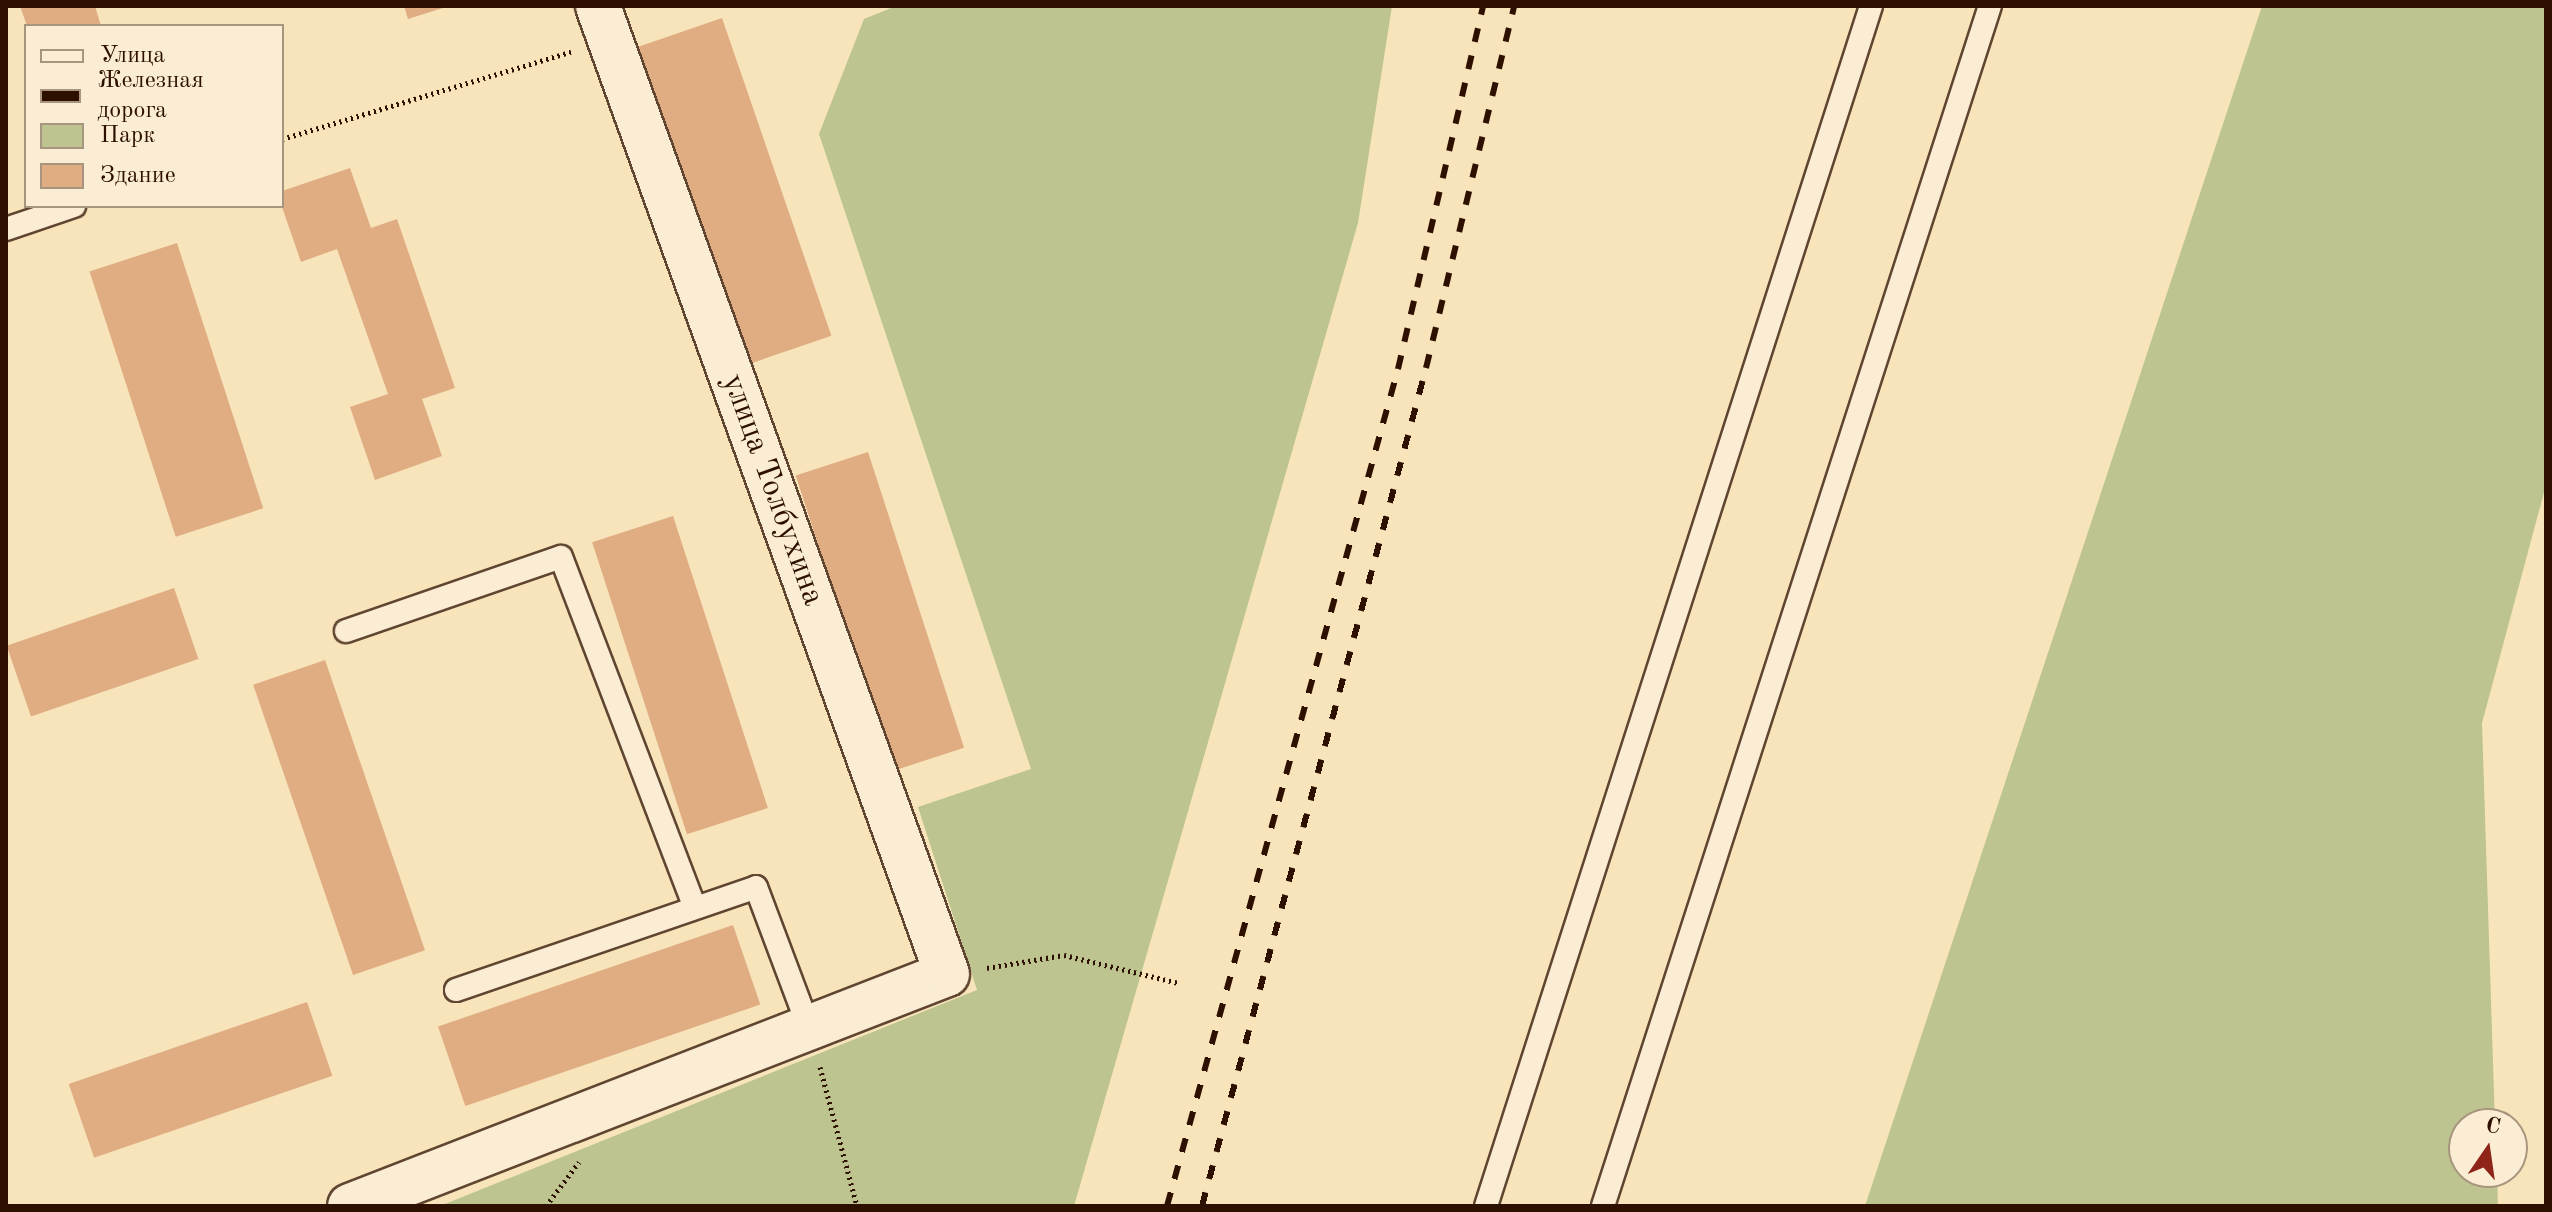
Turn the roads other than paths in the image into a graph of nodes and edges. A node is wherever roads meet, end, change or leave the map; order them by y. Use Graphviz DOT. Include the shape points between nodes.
graph roads {
  1 [pos="1871,6"];
  2 [pos="1990,6"];
  3 [pos="604,23"];
  4 [pos="68,208"];
  5 [pos="6,229"];
  6 [pos="346,631"];
  7 [pos="695,907"];
  8 [pos="456,990"];
  9 [pos="809,1028"];
  10 [pos="350,1206"];
  11 [pos="1486,1206"];
  12 [pos="1603,1206"];
  1 -- 11 [label="lane"];
  2 -- 12 [label="lane"];
  3 -- 9 [label="street, улица Толбухина" via="947,974"];
  4 -- 5 [label="lane"];
  6 -- 7 [label="lane" via="561,557"];
  7 -- 8 [label="lane"];
  7 -- 9 [label="lane" via="756,887"];
  9 -- 10 [label="street"];
}
